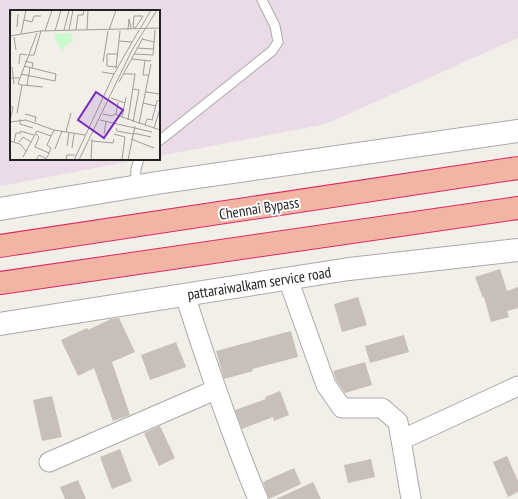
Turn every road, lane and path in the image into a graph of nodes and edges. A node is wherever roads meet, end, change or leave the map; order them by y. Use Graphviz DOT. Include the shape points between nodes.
graph roads {
  1 [pos="262,0"];
  2 [pos="518,131"];
  3 [pos="160,140"];
  4 [pos="140,160"];
  5 [pos="518,168"];
  6 [pos="134,187"];
  7 [pos="518,208"];
  8 [pos="0,209"];
  9 [pos="0,246"];
  10 [pos="518,250"];
  11 [pos="288,279"];
  12 [pos="0,283"];
  13 [pos="185,295"];
  14 [pos="0,324"];
  15 [pos="518,386"];
  16 [pos="215,390"];
  17 [pos="401,440"];
  18 [pos="49,462"];
  19 [pos="258,499"];
  20 [pos="411,499"];
  1 -- 3 [label="lane" via="275,26 278,42 272,51"];
  2 -- 6 [label="street"];
  4 -- 6 [label="lane"];
  5 -- 9 [label="highway, Chennai Bypass"];
  6 -- 8 [label="street"];
  7 -- 12 [label="highway"];
  10 -- 11 [label="street, pattaraiwalkam service road" via="349,269"];
  11 -- 13 [label="street, pattaraiwalkam service road"];
  11 -- 17 [label="street" via="326,385 342,408 382,408 398,422"];
  13 -- 14 [label="street, pattaraiwalkam service road"];
  13 -- 16 [label="street"];
  15 -- 17 [label="street"];
  16 -- 18 [label="street"];
  16 -- 19 [label="street"];
  17 -- 20 [label="street"];
}
